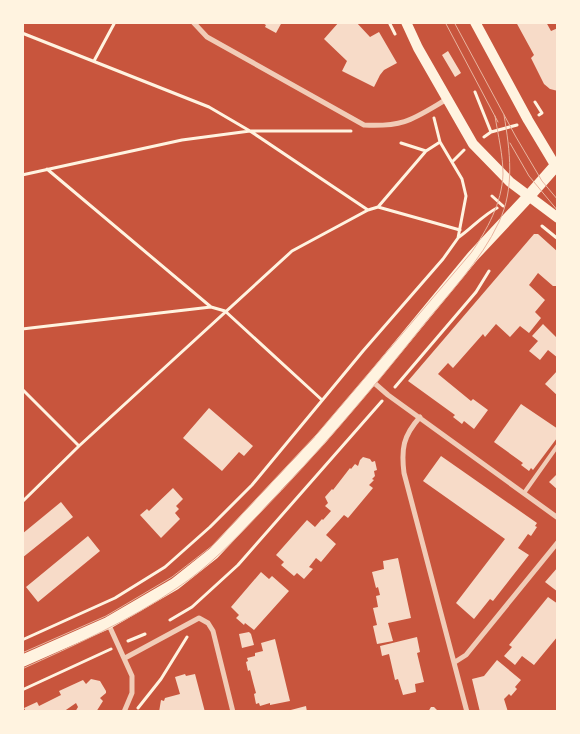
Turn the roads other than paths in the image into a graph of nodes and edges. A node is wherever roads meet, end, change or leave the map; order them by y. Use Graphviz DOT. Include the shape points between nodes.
graph roads {
  1 [pos="193,22"];
  2 [pos="406,22"];
  3 [pos="475,22"];
  4 [pos="447,99"];
  5 [pos="557,166"];
  6 [pos="529,196"];
  7 [pos="558,218"];
  8 [pos="371,380"];
  9 [pos="420,418"];
  10 [pos="558,445"];
  11 [pos="524,493"];
  12 [pos="558,518"];
  13 [pos="558,542"];
  14 [pos="108,623"];
  15 [pos="125,658"];
  16 [pos="22,661"];
  17 [pos="455,662"];
  18 [pos="124,712"];
  19 [pos="233,712"];
  20 [pos="467,712"];
  1 -- 4 [label="street" via="207,37 364,125 387,126 410,121"];
  2 -- 4 [label="main road"];
  3 -- 5 [label="main road"];
  4 -- 6 [label="main road" via="473,144 510,182"];
  5 -- 6 [label="main road"];
  6 -- 7 [label="main road"];
  6 -- 8 [label="main road" via="473,256"];
  8 -- 9 [label="street"];
  8 -- 14 [label="main road" via="214,553 174,584"];
  9 -- 11 [label="street"];
  9 -- 17 [label="street" via="411,426 404,440 404,474"];
  10 -- 11 [label="lane"];
  11 -- 12 [label="street"];
  13 -- 17 [label="street" via="466,655"];
  14 -- 15 [label="street"];
  14 -- 16 [label="main road"];
  15 -- 18 [label="street" via="132,676 132,693"];
  15 -- 19 [label="street" via="199,618 213,631"];
  17 -- 20 [label="street"];
}
